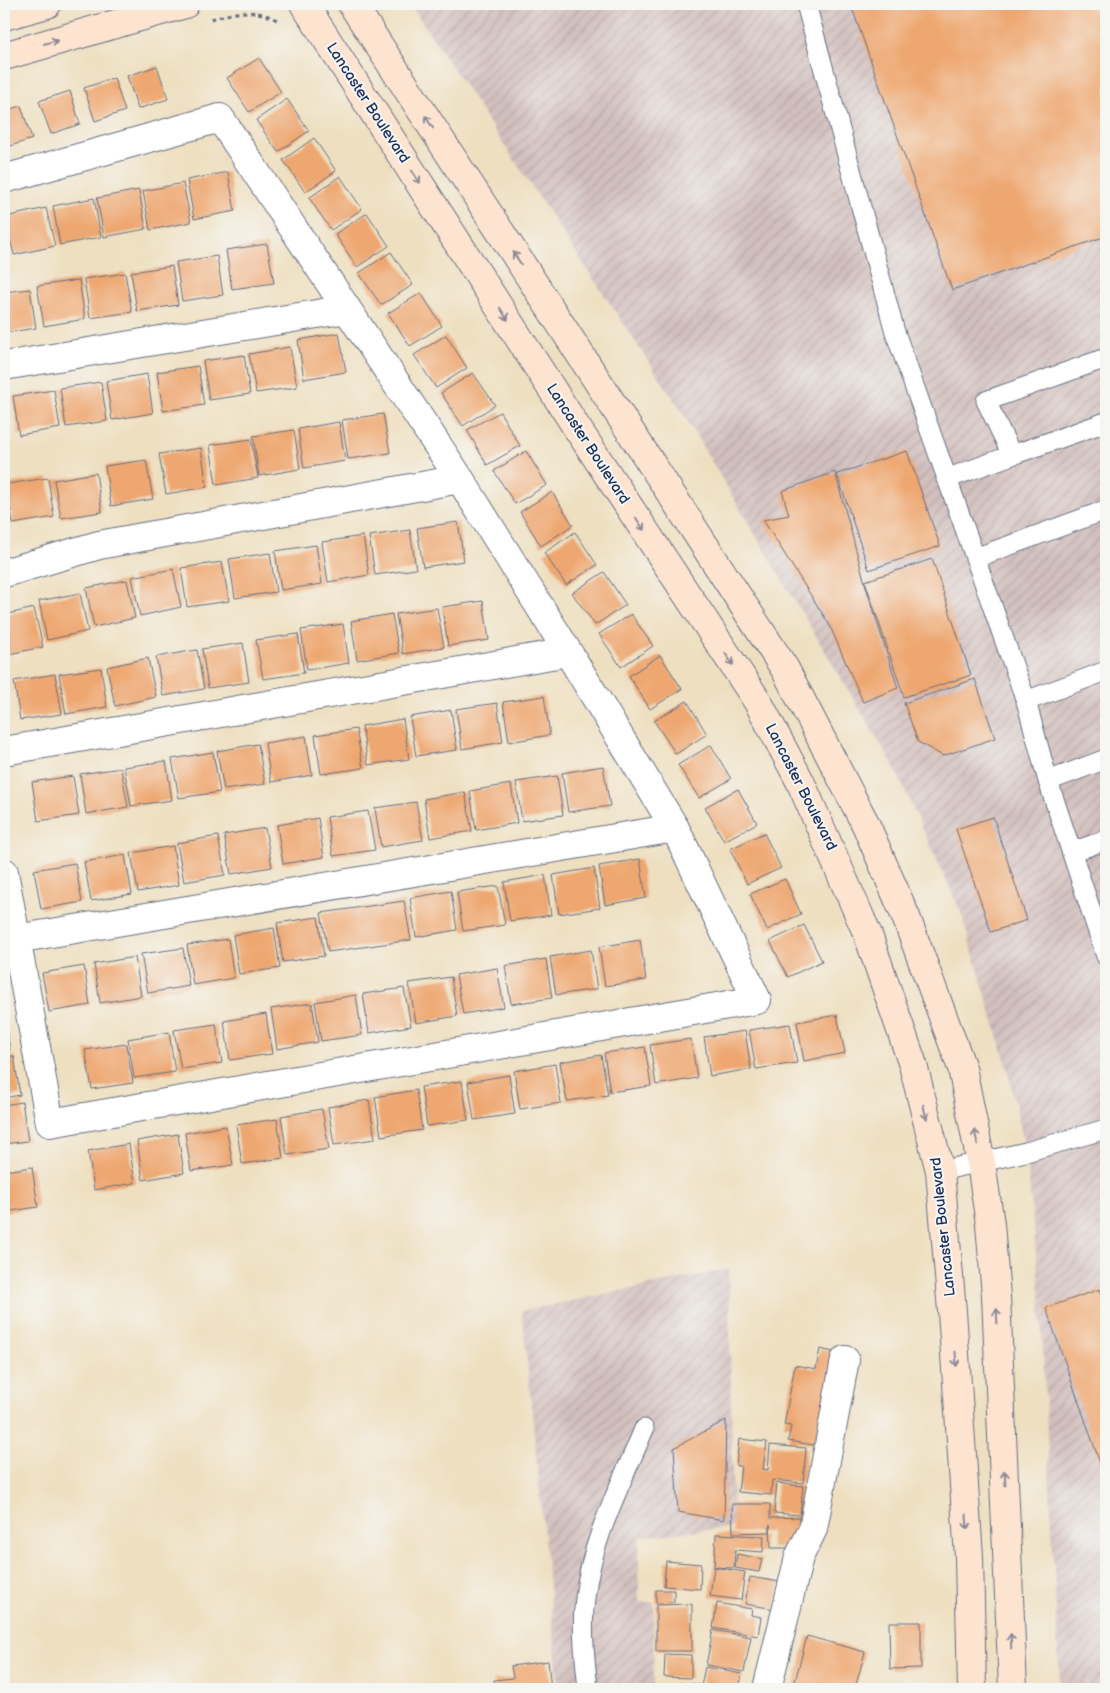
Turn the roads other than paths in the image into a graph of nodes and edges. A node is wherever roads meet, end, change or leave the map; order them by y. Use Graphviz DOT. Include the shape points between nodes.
graph roads {
  1 [pos="48,4"];
  2 [pos="185,4"];
  3 [pos="304,4"];
  4 [pos="352,4"];
  5 [pos="806,4"];
  6 [pos="4,16"];
  7 [pos="4,56"];
  8 [pos="4,179"];
  9 [pos="347,309"];
  10 [pos="1106,358"];
  11 [pos="4,366"];
  12 [pos="1106,422"];
  13 [pos="1012,455"];
  14 [pos="460,479"];
  15 [pos="946,479"];
  16 [pos="1106,510"];
  17 [pos="975,558"];
  18 [pos="4,573"];
  19 [pos="568,652"];
  20 [pos="1106,671"];
  21 [pos="1026,701"];
  22 [pos="4,750"];
  23 [pos="1106,759"];
  24 [pos="1048,781"];
  25 [pos="675,828"];
  26 [pos="1106,840"];
  27 [pos="1072,852"];
  28 [pos="4,872"];
  29 [pos="1099,916"];
  30 [pos="16,939"];
  31 [pos="1106,956"];
  32 [pos="1106,1130"];
  33 [pos="981,1163"];
  34 [pos="940,1171"];
  35 [pos="845,1360"];
  36 [pos="644,1429"];
  37 [pos="588,1689"];
  38 [pos="767,1689"];
  39 [pos="972,1689"];
  40 [pos="1012,1689"];
  1 -- 6 [label="main road"];
  7 -- 2 [label="main road, one-way"];
  3 -- 34 [label="main road, Lancaster Boulevard, one-way" via="758,702 800,781 868,935 913,1065"];
  33 -- 4 [label="main road, one-way" via="962,1068 906,917 866,826 785,669"];
  5 -- 15 [label="lane" via="895,332"];
  8 -- 9 [label="street" via="220,118"];
  9 -- 11 [label="street"];
  9 -- 14 [label="street"];
  10 -- 13 [label="lane" via="986,401"];
  12 -- 13 [label="lane"];
  13 -- 15 [label="lane"];
  14 -- 18 [label="street" via="99,545"];
  14 -- 19 [label="street"];
  15 -- 17 [label="lane"];
  16 -- 17 [label="lane"];
  17 -- 21 [label="lane"];
  19 -- 22 [label="street"];
  19 -- 25 [label="street"];
  20 -- 21 [label="lane"];
  21 -- 24 [label="lane"];
  23 -- 24 [label="lane"];
  24 -- 27 [label="lane"];
  25 -- 30 [label="street"];
  25 -- 30 [label="street" via="757,1000 50,1123"];
  26 -- 27 [label="lane"];
  27 -- 29 [label="lane"];
  28 -- 30 [label="street"];
  29 -- 31 [label="lane"];
  32 -- 33 [label="lane"];
  33 -- 34 [label="lane"];
  40 -- 33 [label="main road, one-way" via="996,1296"];
  34 -- 39 [label="main road, Lancaster Boulevard, one-way" via="969,1557"];
  35 -- 38 [label="street" via="813,1529 799,1557"];
  36 -- 37 [label="lane" via="598,1542 585,1597 583,1636"];
}
